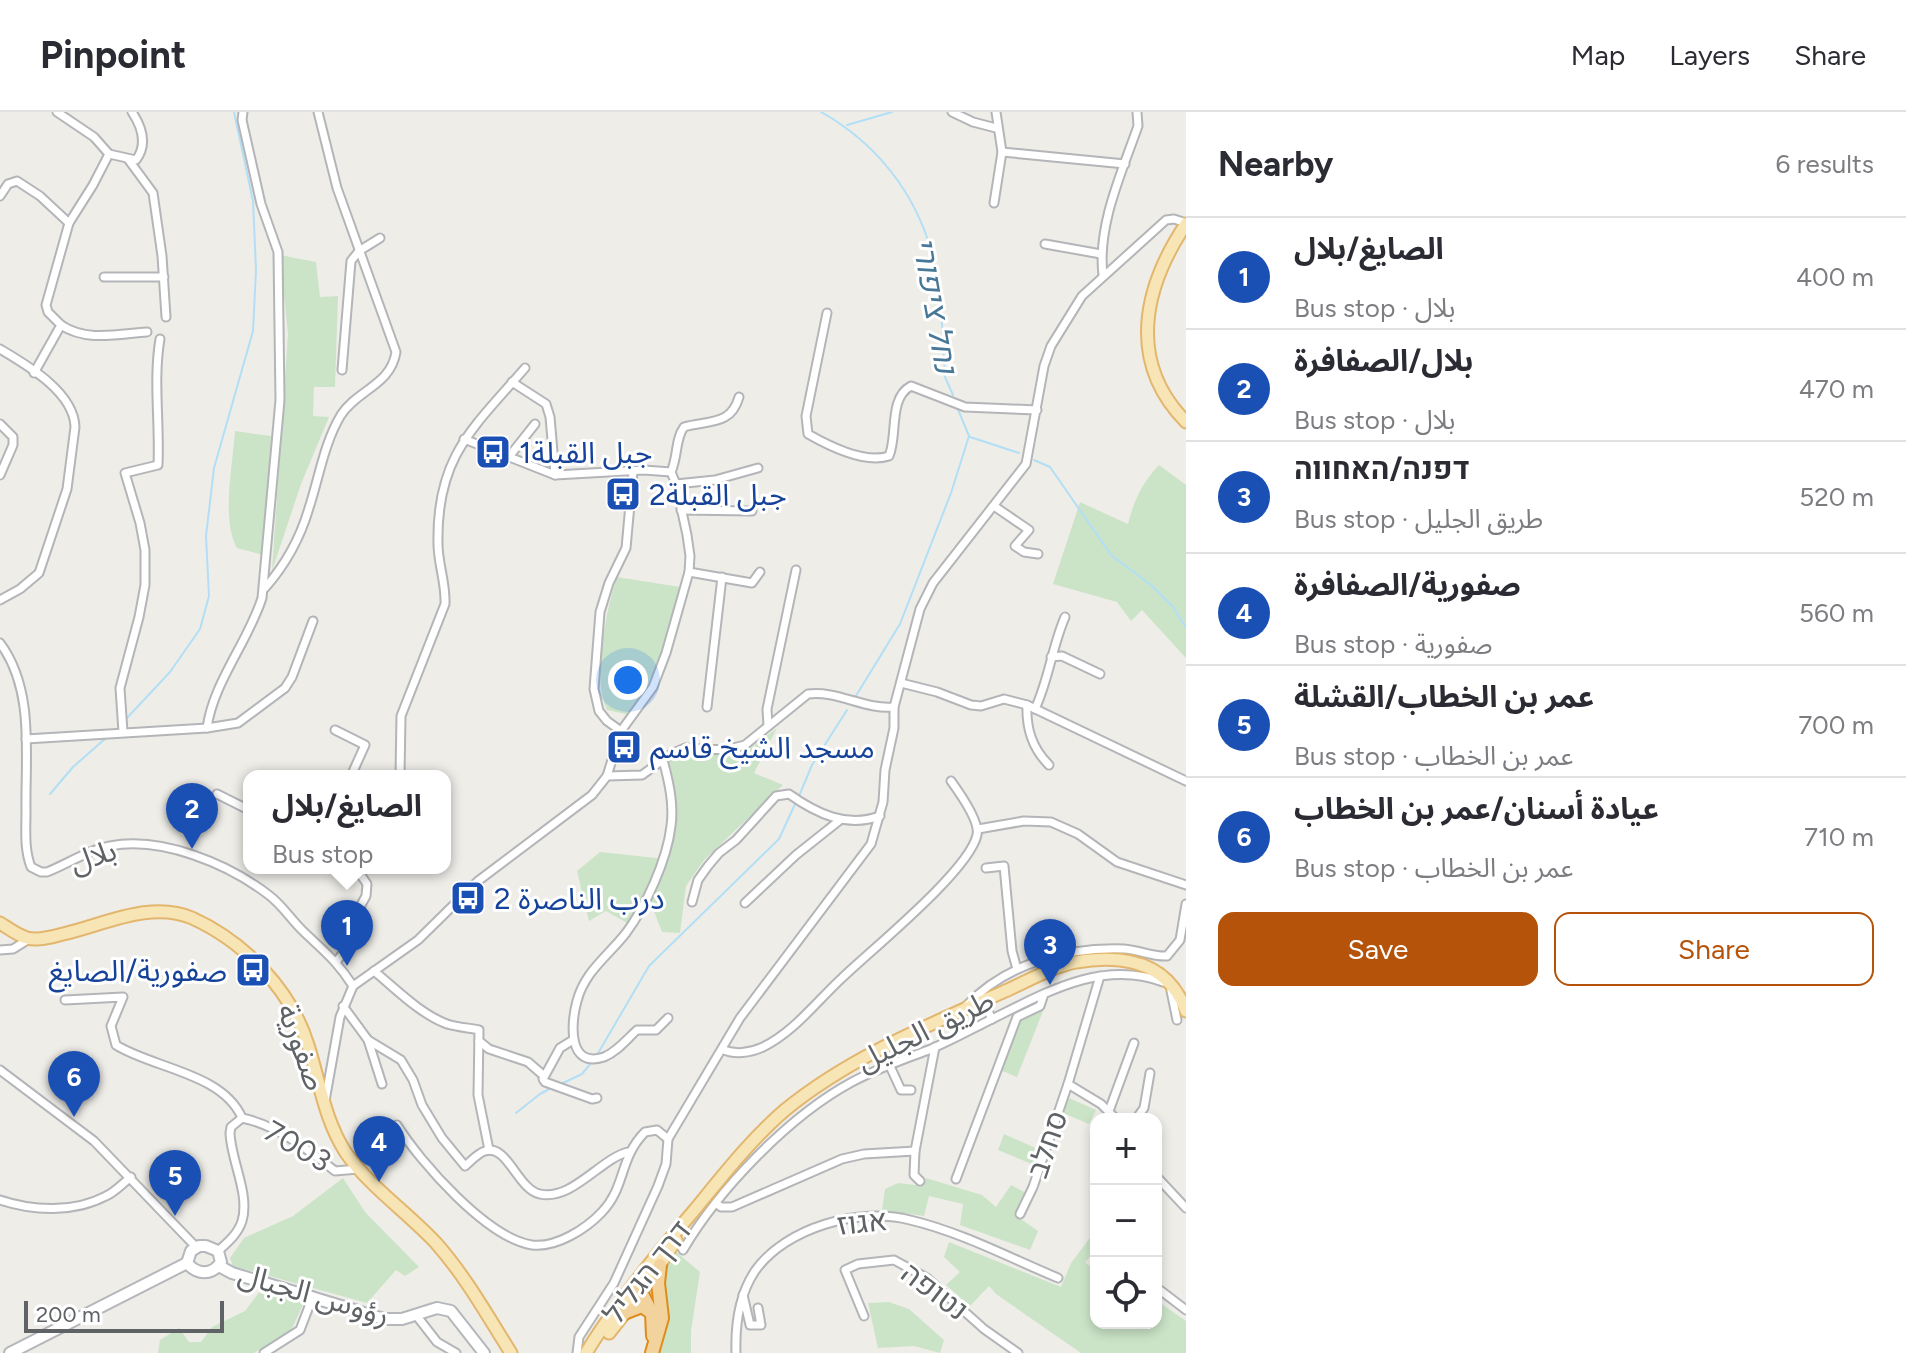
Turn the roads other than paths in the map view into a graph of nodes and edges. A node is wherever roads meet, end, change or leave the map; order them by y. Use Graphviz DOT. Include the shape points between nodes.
graph roads {
  1 [pos="57,112"];
  2 [pos="132,112"];
  3 [pos="243,112"];
  4 [pos="318,112"];
  5 [pos="952,112"];
  6 [pos="996,112"];
  7 [pos="1137,112"];
  8 [pos="996,128"];
  9 [pos="1002,152"];
  10 [pos="109,154"];
  11 [pos="128,159"];
  12 [pos="1125,164"];
  13 [pos="0,196"];
  14 [pos="994,203"];
  15 [pos="69,223"];
  16 [pos="1186,223"];
  17 [pos="380,238"];
  18 [pos="1045,244"];
  19 [pos="359,251"];
  20 [pos="1101,254"];
  21 [pos="1103,275"];
  22 [pos="104,277"];
  23 [pos="164,277"];
  24 [pos="827,313"];
  25 [pos="166,317"];
  26 [pos="61,325"];
  27 [pos="147,332"];
  28 [pos="160,339"];
  29 [pos="0,349"];
  30 [pos="525,368"];
  31 [pos="342,370"];
  32 [pos="34,373"];
  33 [pos="512,382"];
  34 [pos="739,397"];
  35 [pos="1037,410"];
  36 [pos="1186,422"];
  37 [pos="0,424"];
  38 [pos="535,424"];
  39 [pos="464,439"];
  40 [pos="508,458"];
  41 [pos="758,468"];
  42 [pos="633,472"];
  43 [pos="671,472"];
  44 [pos="0,475"];
  45 [pos="555,475"];
  46 [pos="676,484"];
  47 [pos="994,506"];
  48 [pos="681,510"];
  49 [pos="752,511"];
  50 [pos="1038,554"];
  51 [pos="796,570"];
  52 [pos="689,572"];
  53 [pos="760,572"];
  54 [pos="722,577"];
  55 [pos="263,590"];
  56 [pos="0,600"];
  57 [pos="1065,617"];
  58 [pos="313,621"];
  59 [pos="0,643"];
  60 [pos="1051,657"];
  61 [pos="1100,674"];
  62 [pos="901,683"];
  63 [pos="707,707"];
  64 [pos="894,707"];
  65 [pos="1031,707"];
  66 [pos="768,726"];
  67 [pos="207,728"];
  68 [pos="335,730"];
  69 [pos="621,731"];
  70 [pos="123,732"];
  71 [pos="26,739"];
  72 [pos="663,760"];
  73 [pos="1049,765"];
  74 [pos="354,770"];
  75 [pos="400,770"];
  76 [pos="607,776"];
  77 [pos="951,781"];
  78 [pos="1186,781"];
  79 [pos="217,794"];
  80 [pos="243,807"];
  81 [pos="880,816"];
  82 [pos="840,820"];
  83 [pos="978,829"];
  84 [pos="986,868"];
  85 [pos="360,874"];
  86 [pos="1186,885"];
  87 [pos="692,902"];
  88 [pos="745,903"];
  89 [pos="1186,904"];
  90 [pos="0,923"];
  91 [pos="29,939"];
  92 [pos="0,950"];
  93 [pos="337,961"];
  94 [pos="1017,969"];
  95 [pos="374,971"];
  96 [pos="1100,976"];
  97 [pos="353,986"];
  98 [pos="1044,994"];
  99 [pos="65,1000"];
  100 [pos="983,1001"];
  101 [pos="343,1006"];
  102 [pos="958,1013"];
  103 [pos="1182,1015"];
  104 [pos="668,1018"];
  105 [pos="992,1019"];
  106 [pos="368,1040"];
  107 [pos="573,1040"];
  108 [pos="479,1041"];
  109 [pos="1134,1043"];
  110 [pos="935,1047"];
  111 [pos="722,1049"];
  112 [pos="889,1064"];
  113 [pos="0,1070"];
  114 [pos="1150,1073"];
  115 [pos="543,1075"];
  116 [pos="382,1084"];
  117 [pos="1068,1084"];
  118 [pos="911,1090"];
  119 [pos="597,1098"];
  120 [pos="324,1108"];
  121 [pos="1109,1111"];
  122 [pos="1140,1113"];
  123 [pos="242,1118"];
  124 [pos="397,1125"];
  125 [pos="668,1139"];
  126 [pos="489,1150"];
  127 [pos="915,1151"];
  128 [pos="628,1152"];
  129 [pos="358,1169"];
  130 [pos="131,1177"];
  131 [pos="956,1179"];
  132 [pos="920,1181"];
  133 [pos="1162,1182"];
  134 [pos="0,1200"];
  135 [pos="717,1204"];
  136 [pos="1186,1208"];
  137 [pos="693,1212"];
  138 [pos="1020,1214"];
  139 [pos="196,1247"];
  140 [pos="683,1250"];
  141 [pos="218,1251"];
  142 [pos="187,1263"];
  143 [pos="660,1265"];
  144 [pos="219,1266"];
  145 [pos="1058,1278"];
  146 [pos="641,1287"];
  147 [pos="1162,1292"];
  148 [pos="743,1295"];
  149 [pos="313,1296"];
  150 [pos="758,1308"];
  151 [pos="1186,1310"];
  152 [pos="624,1313"];
  153 [pos="416,1315"];
  154 [pos="657,1315"];
  155 [pos="864,1316"];
  156 [pos="10,1353"];
  157 [pos="264,1353"];
  158 [pos="456,1353"];
  159 [pos="484,1353"];
  160 [pos="511,1353"];
  161 [pos="577,1353"];
  162 [pos="586,1353"];
  163 [pos="594,1353"];
  164 [pos="651,1353"];
  165 [pos="736,1353"];
  166 [pos="1018,1353"];
  1 -- 10 [label="street"];
  2 -- 11 [label="street" via="143,143 136,160"];
  3 -- 55 [label="street" via="261,204 278,252 280,400"];
  4 -- 19 [label="street"];
  5 -- 8 [label="street"];
  6 -- 8 [label="street"];
  7 -- 12 [label="street" via="1138,126"];
  8 -- 9 [label="street"];
  9 -- 12 [label="street"];
  9 -- 14 [label="street"];
  10 -- 11 [label="street"];
  10 -- 15 [label="street"];
  11 -- 23 [label="street" via="153,193"];
  12 -- 20 [label="street"];
  13 -- 15 [label="street" via="17,181"];
  15 -- 26 [label="street" via="46,305"];
  16 -- 21 [label="street" via="1166,220"];
  16 -- 36 [label="main road" via="1156,282 1148,316 1156,381"];
  17 -- 19 [label="street"];
  18 -- 20 [label="street"];
  19 -- 31 [label="street" via="351,261"];
  19 -- 55 [label="street" via="394,344 394,360 378,383 341,416 292,552"];
  20 -- 21 [label="street"];
  21 -- 35 [label="street" via="1075,305 1051,346"];
  22 -- 23 [label="street"];
  23 -- 25 [label="street"];
  24 -- 35 [label="street" via="806,416 808,434 815,438 884,459 889,456 898,403 911,386 965,407"];
  26 -- 27 [label="street" via="87,336"];
  26 -- 32 [label="street"];
  28 -- 70 [label="street" via="155,366 158,465 125,473 145,550 145,585 120,688"];
  29 -- 32 [label="street"];
  30 -- 33 [label="street"];
  32 -- 56 [label="street" via="75,416 67,489 39,573"];
  33 -- 39 [label="street"];
  33 -- 45 [label="street" via="546,404"];
  34 -- 43 [label="street" via="728,416 682,429"];
  35 -- 47 [label="street" via="1029,458"];
  37 -- 44 [label="street" via="13,437"];
  38 -- 40 [label="street"];
  39 -- 40 [label="street"];
  39 -- 75 [label="street" via="444,482 439,513 445,604 401,716"];
  40 -- 45 [label="street"];
  41 -- 46 [label="street"];
  42 -- 43 [label="street"];
  42 -- 45 [label="street"];
  42 -- 69 [label="street" via="626,548 602,603 594,689 599,711"];
  43 -- 46 [label="street"];
  46 -- 48 [label="street"];
  47 -- 50 [label="street" via="1029,530 1015,546"];
  47 -- 62 [label="street" via="933,583 920,609"];
  48 -- 49 [label="street"];
  48 -- 52 [label="street"];
  51 -- 66 [label="street"];
  52 -- 54 [label="street"];
  52 -- 69 [label="street" via="653,687"];
  53 -- 54 [label="street" via="752,583"];
  54 -- 63 [label="street"];
  55 -- 67 [label="street" via="254,623 214,700"];
  57 -- 60 [label="street"];
  58 -- 67 [label="street" via="285,688 238,723"];
  59 -- 71 [label="street, بلال" via="14,667"];
  60 -- 61 [label="street" via="1062,656"];
  60 -- 65 [label="street" via="1047,679"];
  62 -- 64 [label="street"];
  62 -- 65 [label="street" via="971,705 1004,699"];
  64 -- 66 [label="street" via="813,693"];
  64 -- 81 [label="street"];
  65 -- 73 [label="street" via="1027,721 1032,742"];
  65 -- 78 [label="street"];
  66 -- 72 [label="street" via="735,749 685,748"];
  67 -- 70 [label="street"];
  68 -- 74 [label="street" via="365,745"];
  69 -- 76 [label="street"];
  70 -- 71 [label="street"];
  71 -- 93 [label="street, بلال" via="26,849 35,870 47,872 110,845 188,852 273,898"];
  72 -- 76 [label="street" via="642,775"];
  72 -- 107 [label="street" via="671,828 656,879 626,932 585,979 573,1018"];
  76 -- 95 [label="street" via="592,795 478,881 418,940"];
  77 -- 83 [label="street"];
  79 -- 80 [label="street"];
  81 -- 82 [label="street"];
  81 -- 111 [label="street" via="866,851"];
  82 -- 87 [label="street" via="789,794 776,796 708,866"];
  82 -- 88 [label="street"];
  83 -- 86 [label="street" via="1051,822 1117,862"];
  83 -- 111 [label="street" via="974,843 937,889 796,1022 762,1047 736,1053"];
  84 -- 94 [label="street" via="1004,866"];
  85 -- 93 [label="street" via="367,884 366,896 347,930 350,943"];
  89 -- 94 [label="street" via="1180,940 1167,956 1080,949"];
  90 -- 91 [label="main road"];
  91 -- 92 [label="street"];
  91 -- 120 [label="main road, صفورية" via="157,912 182,914 211,928 287,997 309,1046"];
  93 -- 97 [label="street, بلال"];
  94 -- 102 [label="street" via="977,992"];
  95 -- 97 [label="street"];
  95 -- 108 [label="street" via="435,1017 479,1030"];
  96 -- 98 [label="street"];
  96 -- 103 [label="street" via="1162,981"];
  96 -- 117 [label="street"];
  97 -- 101 [label="street"];
  98 -- 105 [label="street"];
  98 -- 131 [label="street" via="1040,1006 1017,1017"];
  99 -- 123 [label="street" via="123,997 111,1026 116,1045 203,1082 230,1101"];
  100 -- 102 [label="main road, طريق الجليل"];
  100 -- 103 [label="main road, طريق الجليل" via="1075,962 1120,961 1162,973 1175,986"];
  100 -- 105 [label="street"];
  101 -- 106 [label="street"];
  101 -- 120 [label="street"];
  102 -- 137 [label="main road, طريق الجليل" via="809,1092 758,1136"];
  104 -- 107 [label="street" via="656,1030 637,1030 597,1058 583,1055"];
  105 -- 110 [label="street"];
  106 -- 116 [label="street"];
  106 -- 126 [label="street" via="401,1060 422,1105 465,1166"];
  107 -- 115 [label="street" via="560,1048"];
  108 -- 115 [label="street" via="528,1062"];
  108 -- 126 [label="street" via="478,1095"];
  109 -- 121 [label="street"];
  110 -- 112 [label="street"];
  110 -- 127 [label="street"];
  111 -- 125 [label="street"];
  112 -- 118 [label="street" via="901,1090"];
  112 -- 135 [label="street" via="849,1083 798,1119"];
  113 -- 130 [label="street" via="70,1121"];
  114 -- 122 [label="street"];
  115 -- 119 [label="street" via="549,1084"];
  117 -- 121 [label="street, סחלב"];
  117 -- 138 [label="street, סחלב"];
  120 -- 129 [label="main road, صفورية"];
  123 -- 129 [label="street, 7003" via="301,1145 335,1171"];
  123 -- 141 [label="street, 7003" via="230,1133 243,1198 242,1221"];
  124 -- 128 [label="street" via="461,1202 509,1237 532,1245 563,1239 602,1212 614,1197"];
  125 -- 128 [label="street" via="651,1129"];
  125 -- 161 [label="street" via="658,1186 614,1283 579,1337"];
  126 -- 128 [label="street" via="504,1157 530,1190 545,1195 565,1190"];
  127 -- 132 [label="street" via="914,1175"];
  127 -- 135 [label="street" via="842,1159 732,1207"];
  129 -- 160 [label="main road, صفورية" via="437,1245 473,1290"];
  130 -- 134 [label="street" via="108,1195 67,1207 46,1209"];
  130 -- 139 [label="street"];
  133 -- 136 [label="street"];
  135 -- 140 [label="street"];
  137 -- 143 [label="main road, דרך הגליל"];
  137 -- 146 [label="main road, דרך הגליל"];
  139 -- 141 [label="street"];
  139 -- 142 [label="street"];
  141 -- 144 [label="street"];
  142 -- 144 [label="street" via="204,1273"];
  142 -- 156 [label="street"];
  143 -- 146 [label="main road, דרך הגליל"];
  143 -- 154 [label="highway"];
  144 -- 149 [label="street, رؤوس الجبال"];
  145 -- 148 [label="street, אגוז" via="961,1236 888,1216 865,1217 792,1239 756,1270"];
  146 -- 152 [label="main road, דרך הגליל"];
  146 -- 154 [label="highway"];
  146 -- 162 [label="main road, דרך הגליל"];
  147 -- 151 [label="street"];
  148 -- 150 [label="street" via="750,1325 761,1325"];
  148 -- 165 [label="street, אגוז"];
  149 -- 153 [label="street, رؤوس الجبال" via="384,1319"];
  149 -- 157 [label="street" via="300,1330"];
  152 -- 154 [label="highway" via="642,1306"];
  152 -- 163 [label="main road, דרך הגליל"];
  153 -- 158 [label="street" via="437,1342"];
  153 -- 159 [label="street, رؤوس الجبال" via="437,1308 451,1311"];
  154 -- 164 [label="highway"];
  155 -- 166 [label="street, נטופה" via="845,1270 894,1260 927,1278"];
}
